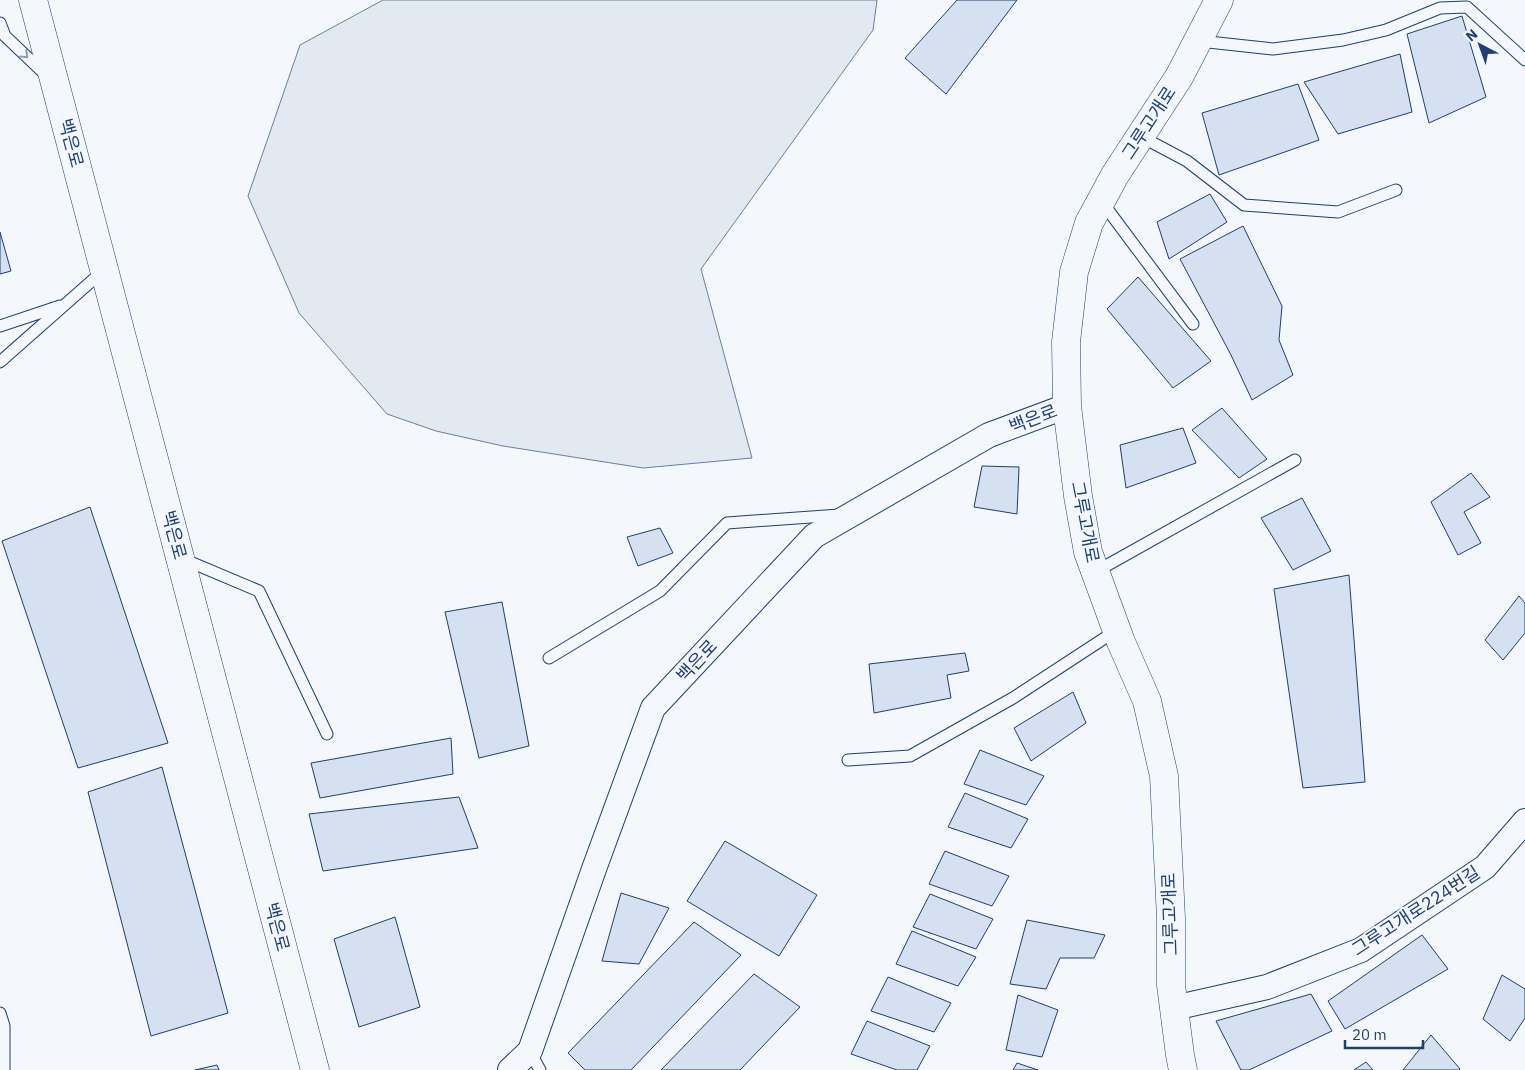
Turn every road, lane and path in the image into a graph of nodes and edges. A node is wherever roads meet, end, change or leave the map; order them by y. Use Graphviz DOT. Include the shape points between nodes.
graph roads {
  1 [pos="33,0"];
  2 [pos="1219,0"];
  3 [pos="0,22"];
  4 [pos="1199,41"];
  5 [pos="1525,60"];
  6 [pos="55,84"];
  7 [pos="1140,136"];
  8 [pos="1396,190"];
  9 [pos="1101,200"];
  10 [pos="104,270"];
  11 [pos="64,305"];
  12 [pos="1193,324"];
  13 [pos="0,326"];
  14 [pos="0,362"];
  15 [pos="1067,406"];
  16 [pos="1295,460"];
  17 [pos="854,514"];
  18 [pos="180,557"];
  19 [pos="1096,572"];
  20 [pos="1117,630"];
  21 [pos="549,658"];
  22 [pos="327,734"];
  23 [pos="848,760"];
  24 [pos="1525,821"];
  25 [pos="1174,1008"];
  26 [pos="0,1013"];
  27 [pos="312,1059"];
  28 [pos="535,1061"];
  29 [pos="4,1070"];
  30 [pos="329,1070"];
  31 [pos="510,1070"];
  32 [pos="1184,1070"];
  1 -- 6 [label="street, 백은로"];
  2 -- 4 [label="street, 그루고개로"];
  3 -- 6 [label="lane, one-way" via="6,36"];
  4 -- 5 [label="lane" via="1273,49 1343,40 1386,30 1440,8 1467,7"];
  4 -- 7 [label="street, 그루고개로"];
  6 -- 10 [label="street, 백은로"];
  7 -- 8 [label="lane" via="1187,161 1244,205 1338,212"];
  7 -- 9 [label="street, 그루고개로"];
  9 -- 12 [label="lane"];
  9 -- 15 [label="street, 그루고개로" via="1089,222 1074,272 1066,342"];
  10 -- 11 [label="lane"];
  10 -- 18 [label="street, 백은로"];
  11 -- 13 [label="lane"];
  11 -- 14 [label="lane"];
  15 -- 17 [label="street, 백은로" via="989,435"];
  15 -- 19 [label="street, 그루고개로" via="1078,496 1088,552"];
  16 -- 19 [label="lane"];
  17 -- 21 [label="lane" via="727,523 660,592"];
  17 -- 28 [label="street, 백은로" via="814,536 653,708"];
  18 -- 22 [label="lane" via="259,591"];
  18 -- 27 [label="street, 백은로"];
  19 -- 20 [label="street, 그루고개로"];
  20 -- 23 [label="lane" via="1013,698 910,756"];
  20 -- 25 [label="street, 그루고개로" via="1147,701 1164,776"];
  24 -- 25 [label="street, 그루고개로224번길" via="1486,867 1361,950 1267,987"];
  25 -- 32 [label="street, 그루고개로"];
  26 -- 29 [label="lane" via="4,1026"];
  27 -- 30 [label="street"];
  28 -- 31 [label="street, 백은로"];
}
